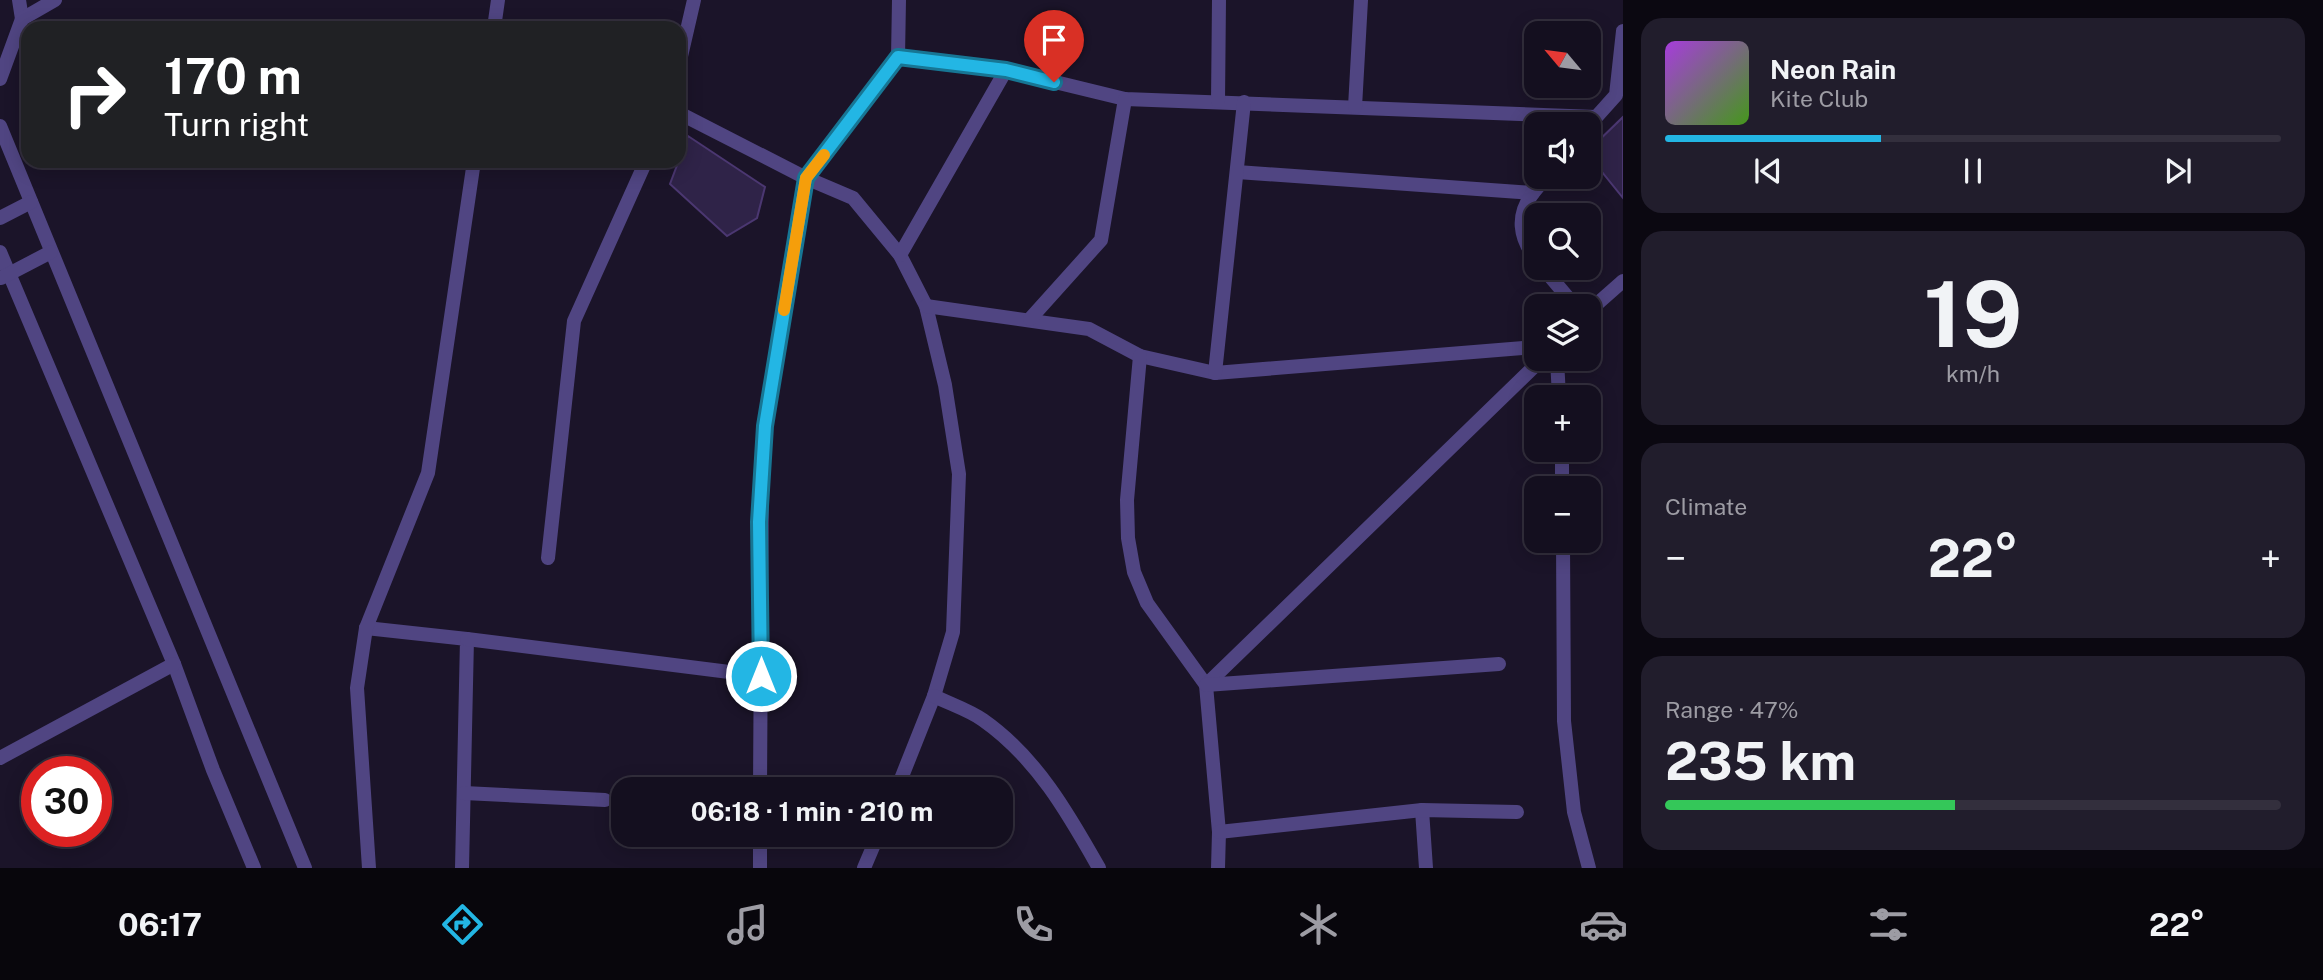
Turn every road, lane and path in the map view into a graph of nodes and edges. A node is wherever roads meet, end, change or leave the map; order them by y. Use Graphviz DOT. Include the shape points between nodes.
graph roads {
  1 [pos="19,0"];
  2 [pos="55,0"];
  3 [pos="498,0"];
  4 [pos="694,0"];
  5 [pos="899,0"];
  6 [pos="1219,0"];
  7 [pos="1361,0"];
  8 [pos="22,19"];
  9 [pos="495,21"];
  10 [pos="21,22"];
  11 [pos="1623,30"];
  12 [pos="686,35"];
  13 [pos="898,57"];
  14 [pos="1006,70"];
  15 [pos="0,79"];
  16 [pos="1125,99"];
  17 [pos="1218,101"];
  18 [pos="1244,103"];
  19 [pos="1355,107"];
  20 [pos="1601,113"];
  21 [pos="686,117"];
  22 [pos="1524,118"];
  23 [pos="0,126"];
  24 [pos="473,168"];
  25 [pos="643,168"];
  26 [pos="1237,172"];
  27 [pos="806,178"];
  28 [pos="1536,189"];
  29 [pos="1533,192"];
  30 [pos="31,202"];
  31 [pos="1525,203"];
  32 [pos="1524,205"];
  33 [pos="0,218"];
  34 [pos="1524,234"];
  35 [pos="0,252"];
  36 [pos="51,252"];
  37 [pos="900,255"];
  38 [pos="4,277"];
  39 [pos="1553,280"];
  40 [pos="1623,281"];
  41 [pos="1565,294"];
  42 [pos="1601,300"];
  43 [pos="926,306"];
  44 [pos="1030,319"];
  45 [pos="1524,348"];
  46 [pos="1140,356"];
  47 [pos="1530,371"];
  48 [pos="1215,373"];
  49 [pos="1563,553"];
  50 [pos="548,558"];
  51 [pos="366,628"];
  52 [pos="467,639"];
  53 [pos="174,664"];
  54 [pos="1499,664"];
  55 [pos="761,676"];
  56 [pos="1206,685"];
  57 [pos="934,696"];
  58 [pos="0,758"];
  59 [pos="760,777"];
  60 [pos="902,777"];
  61 [pos="464,793"];
  62 [pos="605,800"];
  63 [pos="1422,810"];
  64 [pos="1517,813"];
  65 [pos="1219,832"];
  66 [pos="760,847"];
  67 [pos="873,847"];
  68 [pos="254,868"];
  69 [pos="305,868"];
  70 [pos="369,868"];
  71 [pos="462,868"];
  72 [pos="760,868"];
  73 [pos="864,868"];
  74 [pos="1099,868"];
  75 [pos="1218,868"];
  76 [pos="1426,868"];
  77 [pos="1589,868"];
  1 -- 8 [label="street"];
  2 -- 8 [label="street"];
  3 -- 9 [label="street"];
  4 -- 12 [label="street"];
  5 -- 13 [label="street"];
  6 -- 17 [label="street"];
  7 -- 19 [label="street"];
  10 -- 15 [label="street"];
  11 -- 20 [label="street" via="1616,95"];
  13 -- 14 [label="street"];
  13 -- 27 [label="street"];
  14 -- 16 [label="street"];
  14 -- 37 [label="street"];
  16 -- 17 [label="street"];
  16 -- 44 [label="street" via="1101,240"];
  17 -- 18 [label="street"];
  18 -- 19 [label="street"];
  18 -- 26 [label="street"];
  19 -- 22 [label="street"];
  21 -- 27 [label="street"];
  23 -- 30 [label="street"];
  24 -- 51 [label="street" via="428,473"];
  25 -- 50 [label="street" via="574,321"];
  26 -- 29 [label="street"];
  26 -- 48 [label="street"];
  27 -- 37 [label="street" via="853,198"];
  27 -- 55 [label="street" via="765,426 759,522"];
  28 -- 29 [label="street"];
  29 -- 31 [label="street"];
  30 -- 33 [label="street"];
  30 -- 36 [label="street"];
  32 -- 34 [label="street" via="1520,221"];
  35 -- 38 [label="street"];
  36 -- 38 [label="street"];
  36 -- 69 [label="street"];
  37 -- 43 [label="street"];
  38 -- 53 [label="street"];
  39 -- 41 [label="street"];
  40 -- 42 [label="street"];
  43 -- 44 [label="street"];
  43 -- 57 [label="street" via="959,474 953,632"];
  44 -- 46 [label="street" via="1089,329"];
  45 -- 48 [label="street"];
  46 -- 48 [label="street"];
  46 -- 56 [label="street" via="1127,500 1134,572 1147,603"];
  47 -- 56 [label="street"];
  49 -- 77 [label="street" via="1564,721 1574,812"];
  51 -- 52 [label="street"];
  51 -- 70 [label="street" via="357,688"];
  52 -- 55 [label="street"];
  52 -- 61 [label="street"];
  53 -- 58 [label="street"];
  53 -- 68 [label="street"];
  54 -- 56 [label="street"];
  55 -- 59 [label="street"];
  56 -- 65 [label="street"];
  57 -- 60 [label="street"];
  57 -- 74 [label="street" via="982,718 1013,744 1044,778"];
  61 -- 62 [label="street"];
  61 -- 71 [label="street"];
  63 -- 64 [label="street"];
  63 -- 65 [label="street"];
  63 -- 76 [label="street"];
  65 -- 75 [label="street"];
  66 -- 72 [label="street"];
  67 -- 73 [label="street"];
}
